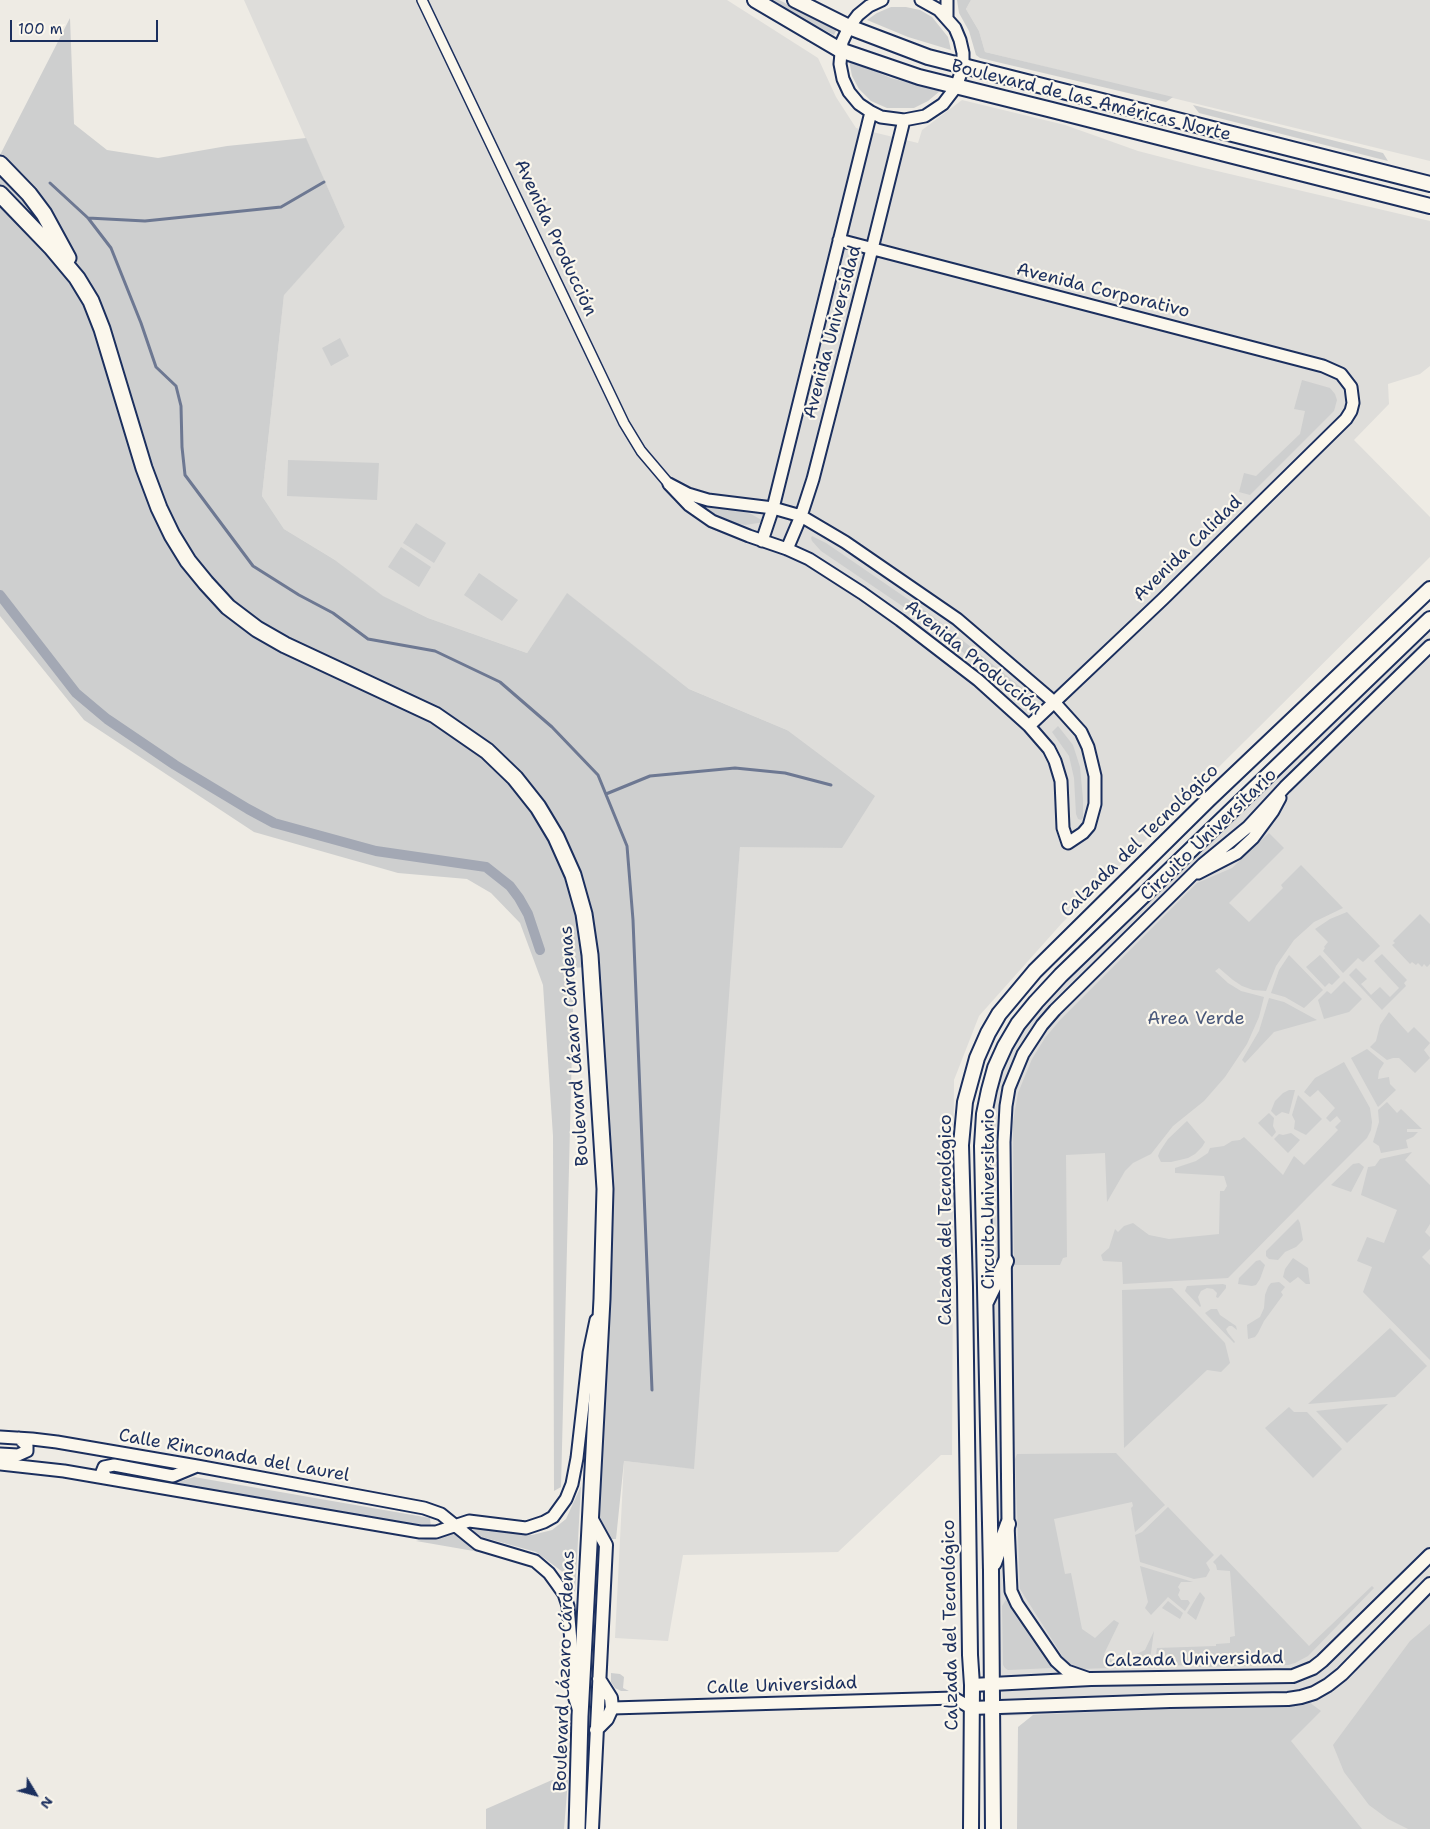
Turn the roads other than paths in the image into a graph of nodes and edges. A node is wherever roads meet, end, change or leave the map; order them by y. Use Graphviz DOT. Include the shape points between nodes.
graph roads {
  1 [pos="422,0"];
  2 [pos="755,0"];
  3 [pos="795,0"];
  4 [pos="882,0"];
  5 [pos="921,0"];
  6 [pos="947,0"];
  7 [pos="947,17"];
  8 [pos="849,27"];
  9 [pos="840,50"];
  10 [pos="963,66"];
  11 [pos="956,87"];
  12 [pos="1128,107"];
  13 [pos="871,112"];
  14 [pos="904,120"];
  15 [pos="1123,128"];
  16 [pos="0,164"];
  17 [pos="1430,184"];
  18 [pos="0,194"];
  19 [pos="1430,206"];
  20 [pos="839,240"];
  21 [pos="872,249"];
  22 [pos="77,278"];
  23 [pos="1351,387"];
  24 [pos="669,484"];
  25 [pos="773,508"];
  26 [pos="800,516"];
  27 [pos="762,541"];
  28 [pos="787,549"];
  29 [pos="1430,589"];
  30 [pos="1430,619"];
  31 [pos="1430,646"];
  32 [pos="1054,702"];
  33 [pos="1029,726"];
  34 [pos="1006,1261"];
  35 [pos="602,1299"];
  36 [pos="985,1305"];
  37 [pos="0,1437"];
  38 [pos="19,1438"];
  39 [pos="0,1454"];
  40 [pos="0,1464"];
  41 [pos="197,1466"];
  42 [pos="107,1478"];
  43 [pos="968,1497"];
  44 [pos="990,1498"];
  45 [pos="590,1515"];
  46 [pos="1008,1524"];
  47 [pos="457,1526"];
  48 [pos="1430,1555"];
  49 [pos="991,1571"];
  50 [pos="1430,1584"];
  51 [pos="969,1624"];
  52 [pos="992,1678"];
  53 [pos="598,1679"];
  54 [pos="1091,1679"];
  55 [pos="972,1685"];
  56 [pos="954,1698"];
  57 [pos="612,1708"];
  58 [pos="971,1708"];
  59 [pos="992,1708"];
  60 [pos="580,1716"];
  61 [pos="596,1730"];
  62 [pos="971,1735"];
  63 [pos="994,1824"];
  64 [pos="970,1827"];
  65 [pos="577,1829"];
  66 [pos="592,1829"];
  1 -- 24 [label="street, Avenida Producción" via="624,423 641,451"];
  2 -- 9 [label="main road, Boulevard de las Américas Norte"];
  3 -- 8 [label="main road, Boulevard de las Américas Norte"];
  4 -- 8 [label="street" via="863,11"];
  5 -- 7 [label="street"];
  6 -- 7 [label="street"];
  7 -- 10 [label="street" via="960,40"];
  8 -- 9 [label="street"];
  8 -- 10 [label="main road, Boulevard de las Américas Norte" via="888,43"];
  9 -- 11 [label="main road, Boulevard de las Américas Norte"];
  9 -- 13 [label="street" via="843,79 849,92"];
  10 -- 11 [label="street"];
  10 -- 12 [label="main road, Boulevard de las Américas Norte"];
  11 -- 14 [label="street" via="934,111"];
  11 -- 15 [label="main road, Boulevard de las Américas Norte"];
  12 -- 15 [label="main road"];
  12 -- 17 [label="main road, Boulevard de las Américas Norte"];
  13 -- 14 [label="street" via="892,120"];
  13 -- 20 [label="street, Avenida Universidad"];
  14 -- 21 [label="street, Avenida Universidad"];
  15 -- 19 [label="main road, Boulevard de las Américas Norte"];
  16 -- 22 [label="highway" via="44,214"];
  18 -- 22 [label="highway, Boulevard Lázaro Cárdenas"];
  20 -- 21 [label="street, Avenida Corporativo"];
  20 -- 25 [label="street, Avenida Universidad"];
  21 -- 23 [label="street, Avenida Corporativo" via="1323,366 1341,374"];
  21 -- 26 [label="street, Avenida Universidad" via="815,470"];
  22 -- 35 [label="highway, Boulevard Lázaro Cárdenas" via="102,329 159,508 188,561 206,583 257,629 285,645 399,696 462,732 515,778 556,837 573,875 584,914 590,955 605,1189"];
  23 -- 32 [label="street, Avenida Calidad" via="1353,403 1346,419"];
  24 -- 25 [label="street, Avenida Producción" via="708,500"];
  24 -- 27 [label="street, Avenida Producción" via="699,513"];
  25 -- 26 [label="street, Avenida Producción"];
  25 -- 27 [label="street, Avenida Universidad"];
  26 -- 28 [label="street, Avenida Universidad"];
  26 -- 32 [label="street, Avenida Producción" via="849,545 957,620"];
  27 -- 28 [label="street, Avenida Producción"];
  28 -- 33 [label="street, Avenida Producción" via="816,564 900,620 978,680"];
  29 -- 43 [label="main road, Calzada del Tecnológico" via="1056,949 1015,993 988,1033 970,1079 961,1146"];
  30 -- 36 [label="main road, Calzada del Tecnológico" via="1061,975 1018,1024 996,1068 984,1114"];
  31 -- 34 [label="street, Circuito Universitario" via="1042,1025 1023,1054 1009,1088 1006,1106"];
  32 -- 33 [label="street, Avenida Calidad"];
  32 -- 33 [label="street, Avenida Producción" via="1080,732 1088,747 1095,776 1093,818 1083,833 1068,843 1063,828 1058,770 1049,749"];
  34 -- 36 [label="main road"];
  34 -- 46 [label="street, Circuito Universitario"];
  35 -- 45 [label="highway, Boulevard Lázaro Cárdenas"];
  35 -- 47 [label="street" via="588,1352 578,1458 572,1484 560,1509 553,1517 526,1528 479,1521"];
  36 -- 44 [label="main road, Calzada del Tecnológico"];
  37 -- 38 [label="street, Calle Rinconada del Laurel"];
  38 -- 39 [label="street" via="27,1446 27,1451 18,1455"];
  38 -- 41 [label="street, Calle Rinconada del Laurel"];
  40 -- 42 [label="street"];
  41 -- 42 [label="street" via="173,1476 114,1465 104,1467 102,1472"];
  41 -- 47 [label="street, Calle Rinconada del Laurel" via="424,1508 441,1514"];
  42 -- 47 [label="street" via="420,1532 436,1532"];
  43 -- 44 [label="main road"];
  43 -- 51 [label="main road, Calzada del Tecnológico"];
  44 -- 49 [label="main road, Calzada del Tecnológico"];
  45 -- 53 [label="main road, Boulevard Lázaro Cárdenas" via="606,1545"];
  45 -- 60 [label="highway, Boulevard Lázaro Cárdenas"];
  46 -- 49 [label="main road"];
  46 -- 54 [label="street, Circuito Universitario" via="1011,1591 1017,1604 1061,1666"];
  47 -- 60 [label="street, Calle Rinconada del Laurel" via="478,1544 535,1561 549,1572 564,1594 568,1606 574,1696"];
  48 -- 54 [label="main road, Calzada Universidad" via="1322,1661 1304,1673 1283,1677"];
  49 -- 52 [label="main road, Calzada del Tecnológico"];
  50 -- 59 [label="main road" via="1342,1674 1314,1693 1301,1697"];
  51 -- 52 [label="main road" via="975,1631 980,1670"];
  51 -- 55 [label="main road, Calzada del Tecnológico"];
  52 -- 54 [label="main road, Calzada Universidad"];
  52 -- 55 [label="main road, Calzada Universidad"];
  52 -- 59 [label="main road, Calzada del Tecnológico"];
  53 -- 57 [label="main road" via="611,1698"];
  53 -- 61 [label="main road, Boulevard Lázaro Cárdenas"];
  55 -- 56 [label="street"];
  55 -- 58 [label="main road, Calzada del Tecnológico"];
  56 -- 57 [label="street, Calle Universidad"];
  56 -- 58 [label="street"];
  57 -- 61 [label="main road"];
  58 -- 59 [label="main road"];
  58 -- 62 [label="main road, Calzada del Tecnológico"];
  59 -- 63 [label="main road, Calzada del Tecnológico"];
  60 -- 65 [label="highway, Boulevard Lázaro Cárdenas"];
  61 -- 66 [label="main road, Boulevard Lázaro Cárdenas"];
  62 -- 63 [label="main road" via="977,1729 983,1733 985,1792"];
  62 -- 64 [label="main road, Calzada del Tecnológico"];
}
